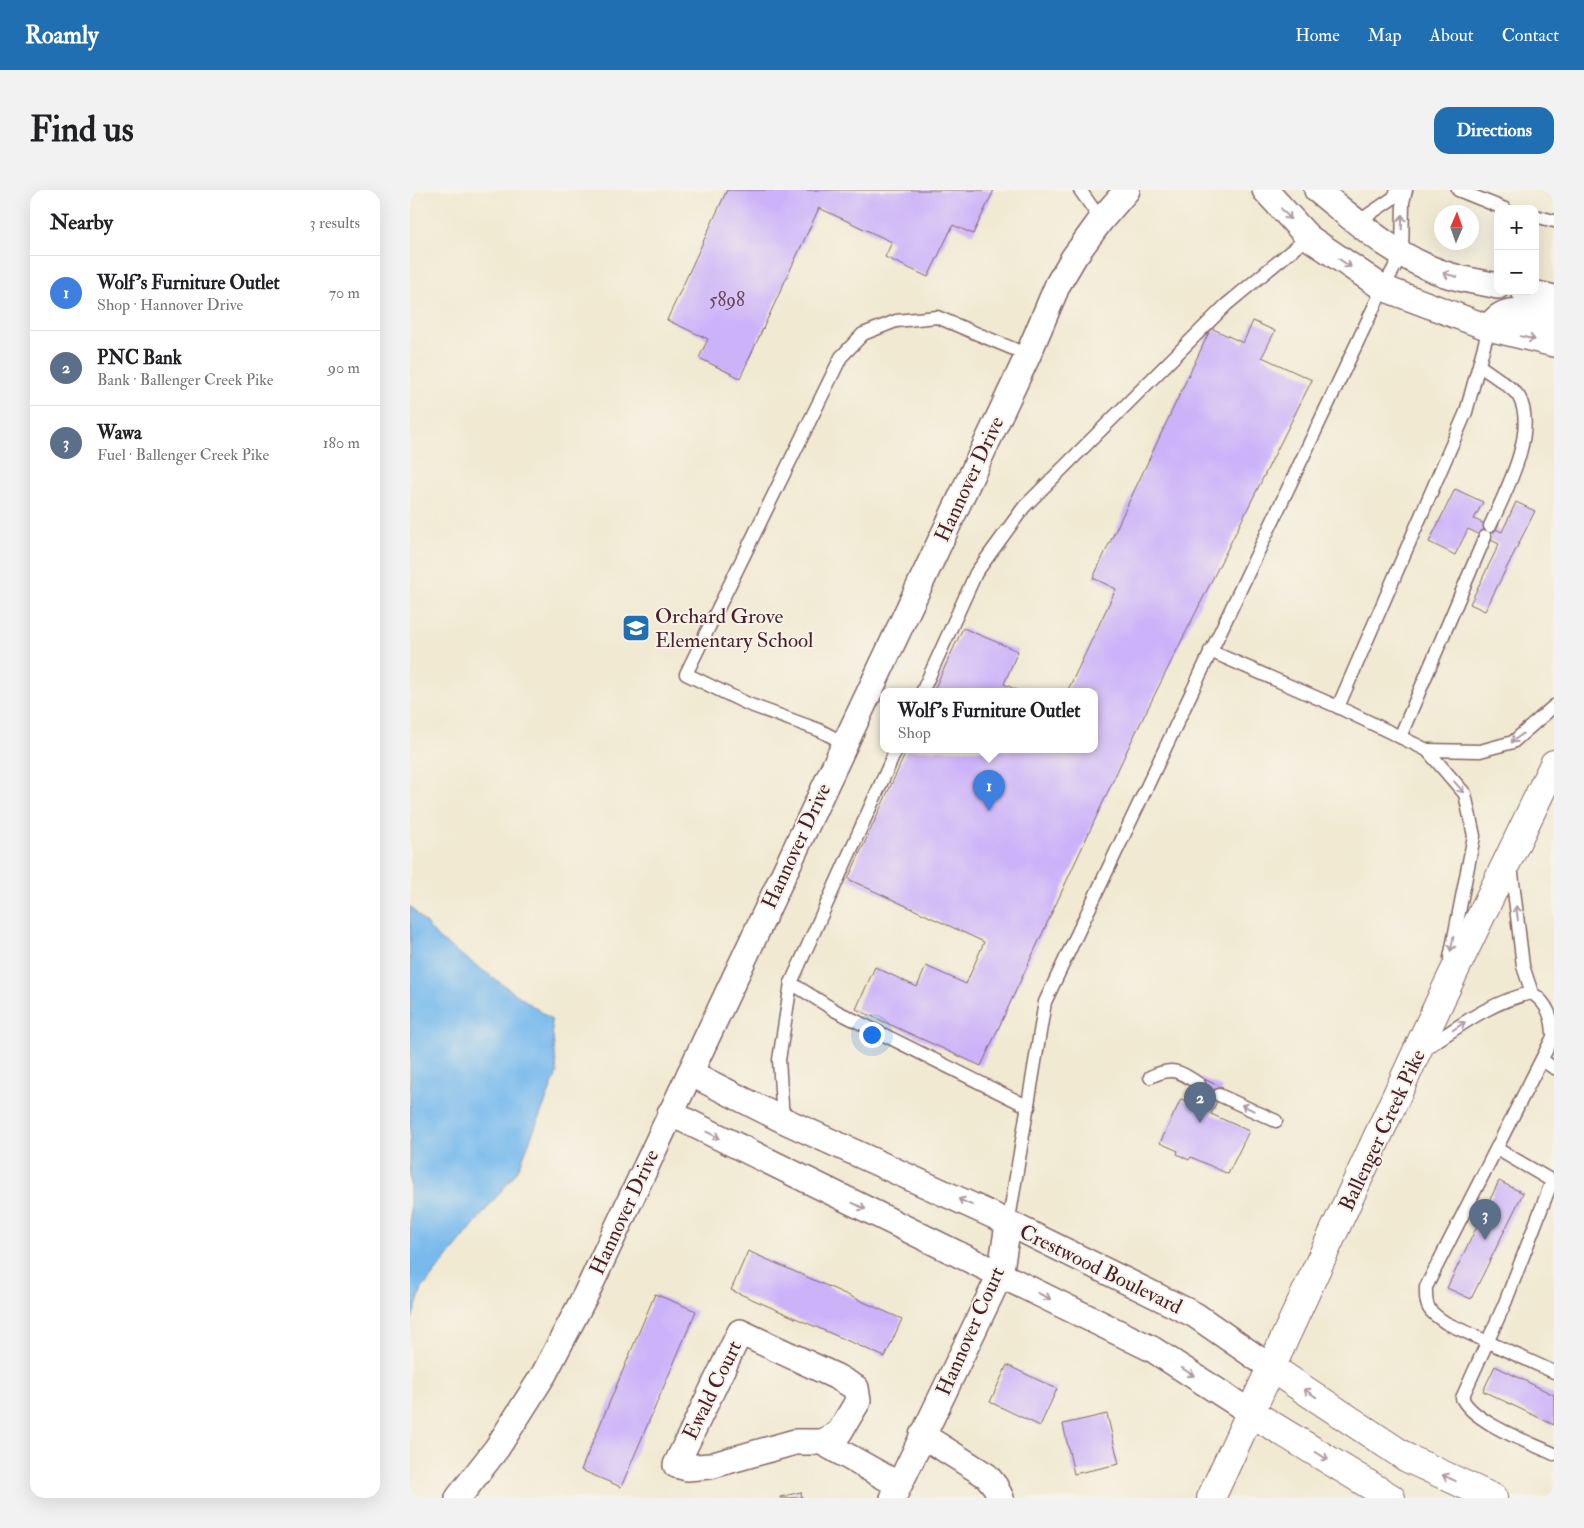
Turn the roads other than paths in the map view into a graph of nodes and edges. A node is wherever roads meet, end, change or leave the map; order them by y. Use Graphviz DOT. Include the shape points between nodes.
graph roads {
  1 [pos="1080,190"];
  2 [pos="1127,190"];
  3 [pos="1265,190"];
  4 [pos="1317,190"];
  5 [pos="1398,190"];
  6 [pos="1406,190"];
  7 [pos="1458,190"];
  8 [pos="1495,205"];
  9 [pos="1539,217"];
  10 [pos="1101,220"];
  11 [pos="1554,220"];
  12 [pos="1358,222"];
  13 [pos="1308,237"];
  14 [pos="1402,254"];
  15 [pos="1494,285"];
  16 [pos="1383,288"];
  17 [pos="1539,294"];
  18 [pos="1554,298"];
  19 [pos="1554,320"];
  20 [pos="1489,328"];
  21 [pos="1554,344"];
  22 [pos="1028,354"];
  23 [pos="1480,366"];
  24 [pos="1210,651"];
  25 [pos="924,688"];
  26 [pos="1554,706"];
  27 [pos="1338,707"];
  28 [pos="1400,737"];
  29 [pos="844,743"];
  30 [pos="1427,750"];
  31 [pos="895,753"];
  32 [pos="1554,764"];
  33 [pos="1510,858"];
  34 [pos="791,983"];
  35 [pos="1532,993"];
  36 [pos="1441,999"];
  37 [pos="1419,1053"];
  38 [pos="1542,1060"];
  39 [pos="1554,1068"];
  40 [pos="690,1073"];
  41 [pos="1150,1078"];
  42 [pos="1199,1084"];
  43 [pos="1219,1095"];
  44 [pos="1029,1107"];
  45 [pos="670,1113"];
  46 [pos="783,1120"];
  47 [pos="1276,1121"];
  48 [pos="1497,1149"];
  49 [pos="1553,1182"];
  50 [pos="1008,1225"];
  51 [pos="1000,1275"];
  52 [pos="1486,1341"];
  53 [pos="1270,1367"];
  54 [pos="1554,1372"];
  55 [pos="1250,1412"];
  56 [pos="922,1435"];
  57 [pos="822,1442"];
  58 [pos="1554,1454"];
  59 [pos="896,1492"];
  60 [pos="458,1498"];
  61 [pos="1001,1498"];
  62 [pos="1211,1498"];
  63 [pos="1391,1498"];
  64 [pos="1493,1498"];
  1 -- 10 [label="lane"];
  2 -- 10 [label="street, Hannover Drive"];
  3 -- 13 [label="street, one-way"];
  4 -- 12 [label="street"];
  5 -- 12 [label="lane" via="1393,198"];
  14 -- 6 [label="lane, one-way"];
  7 -- 8 [label="lane"];
  9 -- 11 [label="lane"];
  10 -- 22 [label="street, Hannover Drive" via="1058,284"];
  12 -- 14 [label="street"];
  13 -- 16 [label="street, one-way"];
  13 -- 25 [label="lane" via="1226,304 1024,506 976,573"];
  15 -- 14 [label="street, one-way" via="1445,274"];
  14 -- 16 [label="lane"];
  16 -- 20 [label="street"];
  16 -- 24 [label="lane"];
  17 -- 18 [label="street"];
  19 -- 20 [label="street" via="1505,311"];
  20 -- 21 [label="street, one-way"];
  20 -- 23 [label="lane"];
  22 -- 29 [label="street, Hannover Drive"];
  22 -- 29 [label="lane" via="936,317 896,321 863,334 841,357 686,674 748,704 819,730"];
  23 -- 27 [label="lane" via="1466,412"];
  23 -- 28 [label="lane" via="1518,396 1526,421 1523,441 1507,490"];
  24 -- 27 [label="lane"];
  24 -- 44 [label="lane" via="1046,1002"];
  26 -- 30 [label="lane, one-way" via="1513,742 1480,751"];
  27 -- 28 [label="lane"];
  28 -- 30 [label="lane"];
  29 -- 40 [label="street, Hannover Drive"];
  30 -- 36 [label="lane, one-way" via="1465,794 1474,836"];
  31 -- 34 [label="lane"];
  32 -- 33 [label="main road, Ballenger Creek Pike"];
  35 -- 33 [label="lane, one-way" via="1523,966"];
  33 -- 36 [label="main road, Ballenger Creek Pike"];
  34 -- 44 [label="lane" via="836,1011"];
  34 -- 46 [label="lane" via="779,1060"];
  37 -- 35 [label="lane, one-way" via="1497,1003"];
  35 -- 38 [label="lane" via="1551,1013 1553,1025 1553,1037"];
  36 -- 37 [label="main road, Ballenger Creek Pike"];
  37 -- 53 [label="main road, Ballenger Creek Pike"];
  38 -- 39 [label="lane"];
  38 -- 48 [label="lane"];
  40 -- 45 [label="street, Hannover Drive"];
  40 -- 46 [label="street, Crestwood Boulevard"];
  41 -- 42 [label="lane" via="1174,1070"];
  47 -- 43 [label="lane, one-way"];
  44 -- 50 [label="lane"];
  45 -- 51 [label="street, one-way"];
  45 -- 60 [label="street, Hannover Drive" via="586,1294 544,1374 497,1448"];
  50 -- 46 [label="street, Crestwood Boulevard, one-way"];
  48 -- 49 [label="lane"];
  48 -- 52 [label="lane" via="1426,1287 1425,1303 1432,1314 1446,1323"];
  49 -- 52 [label="lane" via="1505,1303"];
  50 -- 51 [label="street, Hannover Court"];
  50 -- 53 [label="street, Crestwood Boulevard" via="1195,1315"];
  51 -- 55 [label="street, one-way" via="1152,1349"];
  51 -- 56 [label="street, Hannover Court"];
  52 -- 54 [label="lane"];
  52 -- 58 [label="lane" via="1462,1398 1467,1407"];
  53 -- 55 [label="main road, Ballenger Creek Pike"];
  64 -- 53 [label="main road, Crestwood Boulevard, one-way" via="1407,1458"];
  55 -- 62 [label="main road, Ballenger Creek Pike"];
  55 -- 63 [label="main road, one-way"];
  56 -- 59 [label="street, Hannover Court"];
  56 -- 61 [label="street" via="987,1476"];
  57 -- 57 [label="street, Ewald Court" via="839,1433 858,1401 856,1388 740,1332 676,1465 687,1468 710,1466 795,1442"];
  57 -- 59 [label="street, Ewald Court"];
}
